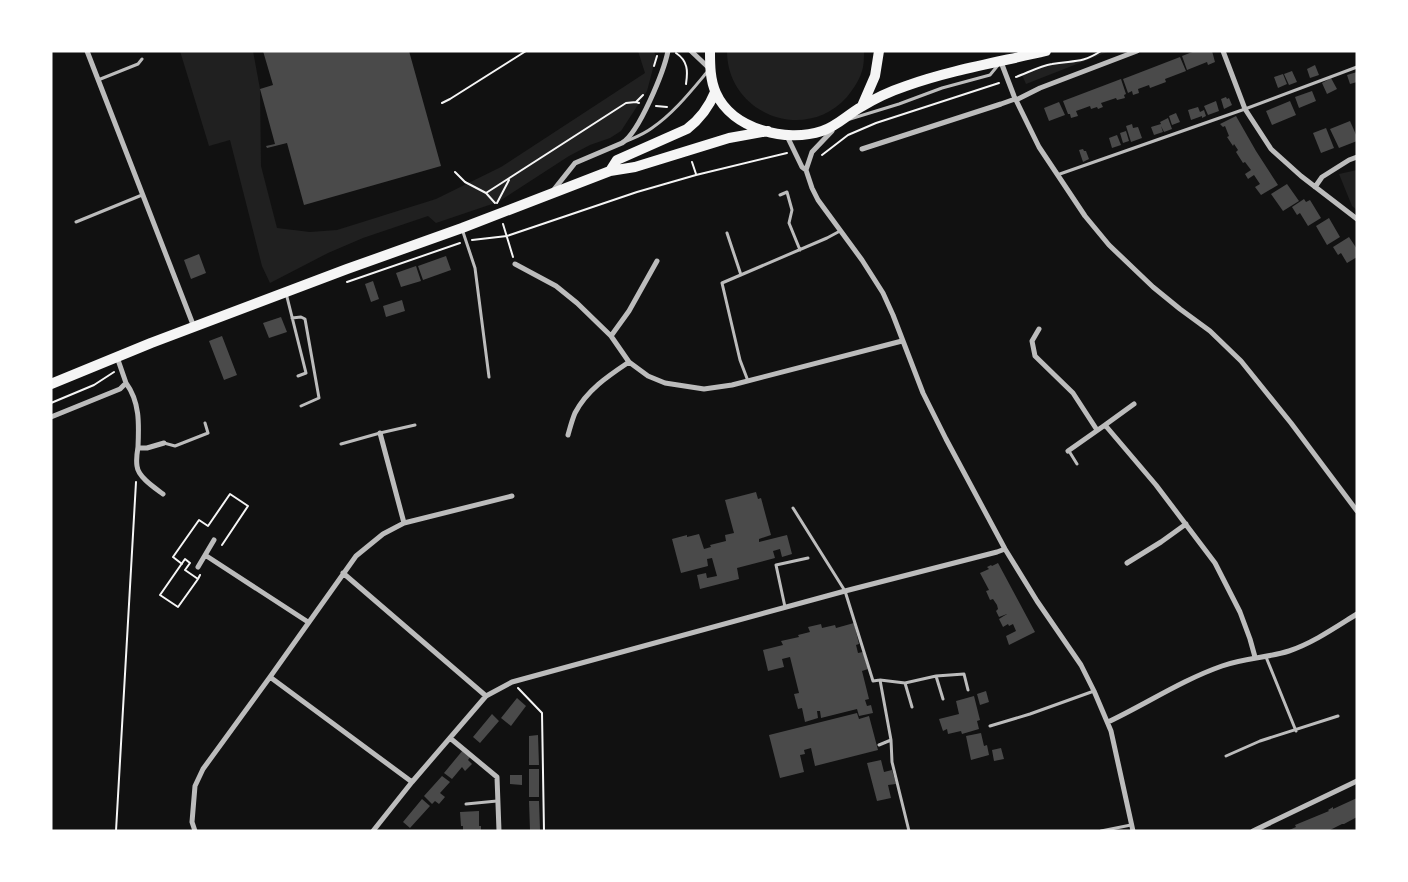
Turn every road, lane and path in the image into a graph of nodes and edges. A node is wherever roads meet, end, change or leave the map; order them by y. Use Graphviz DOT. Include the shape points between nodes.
graph roads {
  1 [pos="86,51"];
  2 [pos="526,51"];
  3 [pos="691,51"];
  4 [pos="710,51"];
  5 [pos="879,51"];
  6 [pos="1046,51"];
  7 [pos="1101,51"];
  8 [pos="1137,51"];
  9 [pos="1223,51"];
  10 [pos="670,52"];
  11 [pos="142,59"];
  12 [pos="1001,62"];
  13 [pos="1357,67"];
  14 [pos="710,69"];
  15 [pos="1016,77"];
  16 [pos="98,80"];
  17 [pos="999,83"];
  18 [pos="685,88"];
  19 [pos="715,92"];
  20 [pos="1015,99"];
  21 [pos="442,103"];
  22 [pos="644,104"];
  23 [pos="651,106"];
  24 [pos="671,106"];
  25 [pos="862,106"];
  26 [pos="1245,109"];
  27 [pos="839,123"];
  28 [pos="768,131"];
  29 [pos="787,135"];
  30 [pos="619,144"];
  31 [pos="862,149"];
  32 [pos="787,153"];
  33 [pos="820,156"];
  34 [pos="1357,157"];
  35 [pos="691,158"];
  36 [pos="806,170"];
  37 [pos="610,171"];
  38 [pos="455,172"];
  39 [pos="696,174"];
  40 [pos="1057,175"];
  41 [pos="510,178"];
  42 [pos="1315,187"];
  43 [pos="486,193"];
  44 [pos="550,194"];
  45 [pos="142,195"];
  46 [pos="780,195"];
  47 [pos="1357,219"];
  48 [pos="76,222"];
  49 [pos="462,228"];
  50 [pos="840,231"];
  51 [pos="727,233"];
  52 [pos="508,236"];
  53 [pos="466,241"];
  54 [pos="800,250"];
  55 [pos="657,261"];
  56 [pos="515,264"];
  57 [pos="741,275"];
  58 [pos="342,283"];
  59 [pos="286,292"];
  60 [pos="292,318"];
  61 [pos="194,328"];
  62 [pos="1039,329"];
  63 [pos="611,336"];
  64 [pos="902,341"];
  65 [pos="116,357"];
  66 [pos="629,362"];
  67 [pos="114,372"];
  68 [pos="298,376"];
  69 [pos="489,377"];
  70 [pos="748,381"];
  71 [pos="126,383"];
  72 [pos="51,384"];
  73 [pos="51,403"];
  74 [pos="1134,404"];
  75 [pos="301,406"];
  76 [pos="51,417"];
  77 [pos="205,423"];
  78 [pos="415,425"];
  79 [pos="1105,425"];
  80 [pos="1097,430"];
  81 [pos="380,433"];
  82 [pos="568,435"];
  83 [pos="164,443"];
  84 [pos="341,444"];
  85 [pos="138,448"];
  86 [pos="1068,451"];
  87 [pos="1077,464"];
  88 [pos="137,468"];
  89 [pos="163,494"];
  90 [pos="512,496"];
  91 [pos="793,508"];
  92 [pos="1357,511"];
  93 [pos="404,523"];
  94 [pos="1186,524"];
  95 [pos="214,540"];
  96 [pos="222,544"];
  97 [pos="1006,549"];
  98 [pos="205,554"];
  99 [pos="808,558"];
  100 [pos="212,559"];
  101 [pos="1127,563"];
  102 [pos="182,564"];
  103 [pos="198,567"];
  104 [pos="343,573"];
  105 [pos="198,579"];
  106 [pos="845,590"];
  107 [pos="785,607"];
  108 [pos="1357,614"];
  109 [pos="308,622"];
  110 [pos="1265,656"];
  111 [pos="1255,657"];
  112 [pos="936,676"];
  113 [pos="270,677"];
  114 [pos="880,680"];
  115 [pos="512,682"];
  116 [pos="905,683"];
  117 [pos="968,690"];
  118 [pos="1094,691"];
  119 [pos="486,696"];
  120 [pos="943,699"];
  121 [pos="912,707"];
  122 [pos="1338,716"];
  123 [pos="1108,722"];
  124 [pos="990,726"];
  125 [pos="1296,731"];
  126 [pos="450,738"];
  127 [pos="891,740"];
  128 [pos="879,745"];
  129 [pos="1226,756"];
  130 [pos="1357,781"];
  131 [pos="412,782"];
  132 [pos="498,801"];
  133 [pos="466,804"];
  134 [pos="1132,828"];
  135 [pos="116,831"];
  136 [pos="195,831"];
  137 [pos="372,831"];
  138 [pos="499,831"];
  139 [pos="544,831"];
  140 [pos="909,831"];
  141 [pos="1102,831"];
  142 [pos="1253,831"];
  1 -- 16 [label="street"];
  2 -- 21 [label="path"];
  3 -- 14 [label="street"];
  4 -- 14 [label="main road"];
  5 -- 25 [label="main road" via="875,76"];
  6 -- 12 [label="main road"];
  7 -- 15 [label="path" via="1090,58 1052,64"];
  8 -- 20 [label="street"];
  9 -- 26 [label="street"];
  10 -- 18 [label="path" via="681,56 687,66"];
  10 -- 30 [label="street" via="648,105 629,137"];
  11 -- 16 [label="lane" via="138,64"];
  12 -- 20 [label="street"];
  12 -- 25 [label="main road" via="905,86"];
  12 -- 27 [label="lane" via="990,75"];
  13 -- 26 [label="lane"];
  14 -- 19 [label="main road"];
  14 -- 30 [label="lane" via="662,121"];
  16 -- 45 [label="street"];
  17 -- 33 [label="path" via="876,123 848,135"];
  19 -- 28 [label="main road" via="735,116 750,126"];
  19 -- 37 [label="main road" via="709,107 696,123 617,160"];
  20 -- 31 [label="street"];
  20 -- 40 [label="street" via="1035,141"];
  22 -- 41 [label="path" via="626,103"];
  23 -- 24 [label="path"];
  25 -- 27 [label="main road"];
  26 -- 40 [label="lane"];
  26 -- 42 [label="street" via="1271,149"];
  27 -- 29 [label="main road" via="802,136"];
  27 -- 36 [label="street" via="812,152"];
  28 -- 29 [label="main road"];
  28 -- 37 [label="main road" via="729,138 635,167"];
  29 -- 36 [label="street"];
  30 -- 44 [label="street" via="575,164"];
  32 -- 39 [label="path"];
  34 -- 42 [label="street" via="1322,177"];
  35 -- 39 [label="path"];
  36 -- 50 [label="street" via="818,200"];
  37 -- 44 [label="main road"];
  38 -- 43 [label="path" via="465,182"];
  39 -- 52 [label="path"];
  40 -- 92 [label="street" via="1084,216 1109,245 1153,287 1210,331 1241,361"];
  41 -- 43 [label="path"];
  41 -- 43 [label="path" via="497,205"];
  42 -- 47 [label="street"];
  44 -- 49 [label="main road"];
  45 -- 48 [label="lane"];
  45 -- 61 [label="street"];
  46 -- 54 [label="lane" via="787,192 792,210 789,223"];
  49 -- 53 [label="lane"];
  49 -- 59 [label="main road"];
  50 -- 54 [label="lane"];
  50 -- 64 [label="street" via="883,293"];
  51 -- 57 [label="lane"];
  52 -- 53 [label="path"];
  52 -- 56 [label="path"];
  53 -- 58 [label="path"];
  53 -- 69 [label="lane" via="474,268"];
  54 -- 57 [label="lane"];
  55 -- 63 [label="street" via="629,312"];
  56 -- 63 [label="street" via="556,286"];
  57 -- 70 [label="lane" via="722,283"];
  59 -- 60 [label="lane"];
  59 -- 61 [label="main road"];
  60 -- 68 [label="lane" via="306,373"];
  60 -- 75 [label="lane" via="305,319 319,398"];
  61 -- 65 [label="main road"];
  62 -- 80 [label="street" via="1032,341 1035,356 1073,393"];
  63 -- 66 [label="street"];
  64 -- 70 [label="street"];
  64 -- 97 [label="street" via="923,393"];
  65 -- 71 [label="street"];
  65 -- 72 [label="main road"];
  66 -- 70 [label="street" via="648,376 665,383 704,388"];
  66 -- 82 [label="street" via="586,396"];
  67 -- 73 [label="path" via="94,385"];
  71 -- 76 [label="street"];
  71 -- 85 [label="street" via="137,407"];
  74 -- 79 [label="street"];
  77 -- 83 [label="lane" via="208,433 175,446"];
  78 -- 81 [label="lane"];
  79 -- 80 [label="street"];
  79 -- 94 [label="street"];
  80 -- 86 [label="street"];
  81 -- 84 [label="lane"];
  81 -- 93 [label="street"];
  83 -- 85 [label="street"];
  85 -- 88 [label="street"];
  86 -- 87 [label="lane"];
  88 -- 89 [label="street" via="149,484"];
  88 -- 135 [label="path"];
  90 -- 93 [label="street"];
  91 -- 106 [label="lane"];
  93 -- 104 [label="street" via="383,534 356,556"];
  94 -- 101 [label="street"];
  94 -- 111 [label="street" via="1215,563 1240,612"];
  95 -- 98 [label="street"];
  96 -- 102 [label="path" via="248,506 230,494 208,526 199,520 173,557"];
  97 -- 106 [label="street"];
  97 -- 118 [label="street"];
  98 -- 100 [label="street"];
  98 -- 103 [label="street"];
  99 -- 107 [label="lane" via="776,565"];
  100 -- 105 [label="path"];
  100 -- 109 [label="street"];
  102 -- 105 [label="path" via="185,559 190,563 185,570"];
  102 -- 105 [label="path" via="160,595 178,607"];
  104 -- 109 [label="street"];
  104 -- 119 [label="street"];
  106 -- 107 [label="street"];
  106 -- 114 [label="lane" via="873,681"];
  107 -- 115 [label="street"];
  108 -- 110 [label="street" via="1295,649"];
  109 -- 113 [label="street"];
  110 -- 111 [label="street"];
  110 -- 125 [label="lane"];
  111 -- 123 [label="street" via="1201,674"];
  112 -- 116 [label="lane"];
  112 -- 117 [label="lane" via="964,674"];
  112 -- 120 [label="lane"];
  113 -- 131 [label="street"];
  113 -- 136 [label="street" via="194,786 192,822"];
  114 -- 116 [label="lane"];
  114 -- 127 [label="lane"];
  115 -- 119 [label="street"];
  115 -- 139 [label="path" via="542,713"];
  116 -- 121 [label="lane"];
  118 -- 123 [label="street"];
  118 -- 124 [label="lane"];
  119 -- 126 [label="street"];
  122 -- 125 [label="lane"];
  123 -- 134 [label="street"];
  125 -- 129 [label="lane" via="1260,741"];
  126 -- 131 [label="street"];
  126 -- 132 [label="street" via="497,777"];
  127 -- 128 [label="lane"];
  127 -- 140 [label="lane" via="892,762"];
  130 -- 142 [label="street"];
  131 -- 137 [label="street"];
  132 -- 133 [label="lane"];
  132 -- 138 [label="street"];
  134 -- 141 [label="lane"];
}
